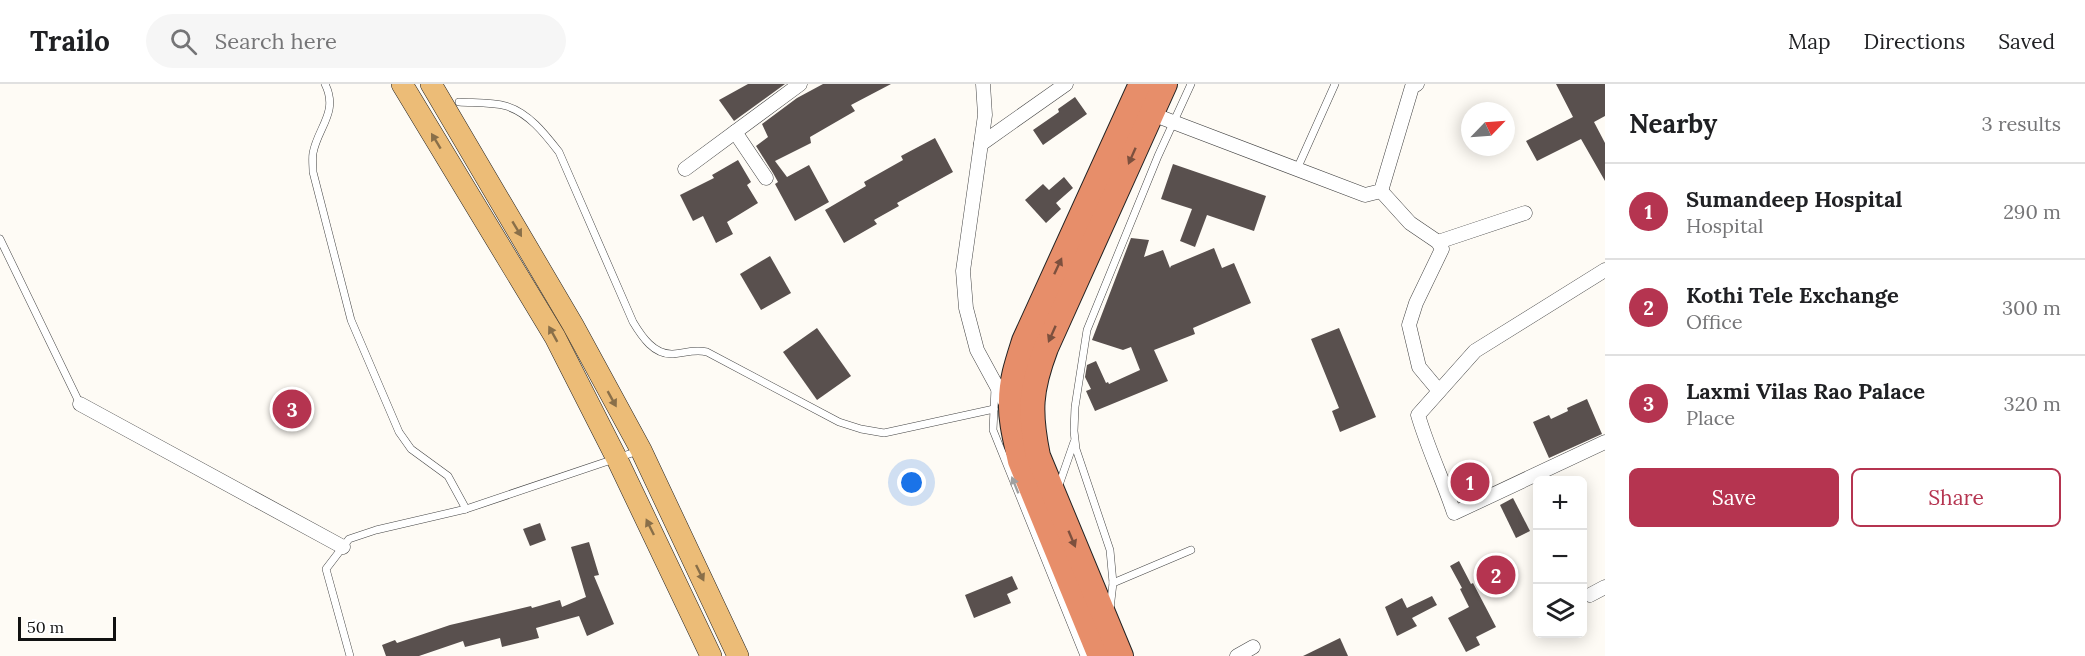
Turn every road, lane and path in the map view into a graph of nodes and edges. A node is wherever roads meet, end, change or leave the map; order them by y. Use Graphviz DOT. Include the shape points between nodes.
graph roads {
  1 [pos="325,84"];
  2 [pos="402,84"];
  3 [pos="431,84"];
  4 [pos="800,84"];
  5 [pos="983,84"];
  6 [pos="1066,84"];
  7 [pos="1142,84"];
  8 [pos="1165,84"];
  9 [pos="1191,84"];
  10 [pos="1335,84"];
  11 [pos="1417,84"];
  12 [pos="459,102"];
  13 [pos="1163,118"];
  14 [pos="735,132"];
  15 [pos="981,144"];
  16 [pos="685,169"];
  17 [pos="1297,169"];
  18 [pos="766,178"];
  19 [pos="1381,192"];
  20 [pos="1525,213"];
  21 [pos="0,239"];
  22 [pos="1438,242"];
  23 [pos="1605,270"];
  24 [pos="995,384"];
  25 [pos="1439,391"];
  26 [pos="80,404"];
  27 [pos="1013,418"];
  28 [pos="1075,439"];
  29 [pos="1605,442"];
  30 [pos="640,450"];
  31 [pos="617,459"];
  32 [pos="1055,497"];
  33 [pos="466,509"];
  34 [pos="343,547"];
  35 [pos="1191,550"];
  36 [pos="1113,583"];
  37 [pos="1605,586"];
  38 [pos="1590,595"];
  39 [pos="1109,626"];
  40 [pos="1253,647"];
  41 [pos="350,656"];
  42 [pos="711,656"];
  43 [pos="738,656"];
  44 [pos="1084,656"];
  45 [pos="1100,656"];
  46 [pos="1121,656"];
  47 [pos="1237,656"];
  1 -- 33 [label="lane" via="330,111 314,153 313,172 351,320 399,432 411,449 448,477"];
  31 -- 2 [label="main road, one-way" via="555,338"];
  3 -- 30 [label="main road, one-way" via="573,325"];
  4 -- 14 [label="street"];
  5 -- 15 [label="street" via="985,115"];
  6 -- 15 [label="street"];
  27 -- 7 [label="highway, one-way" via="1011,401 1024,341"];
  8 -- 13 [label="highway"];
  9 -- 13 [label="lane"];
  10 -- 17 [label="lane"];
  11 -- 19 [label="street" via="1412,87"];
  12 -- 27 [label="lane" via="505,106 519,112 553,144 633,322 653,347 673,354 696,349 707,352 839,422 861,429 884,433"];
  13 -- 17 [label="street"];
  13 -- 27 [label="highway, one-way" via="1036,374 1031,399"];
  13 -- 28 [label="lane" via="1087,330 1075,407"];
  14 -- 16 [label="street"];
  14 -- 18 [label="street"];
  15 -- 24 [label="street" via="963,271 966,308 978,350"];
  17 -- 19 [label="street" via="1365,195"];
  19 -- 22 [label="street" via="1410,224"];
  20 -- 22 [label="street"];
  21 -- 26 [label="lane"];
  22 -- 25 [label="street" via="1442,249 1409,325 1419,367"];
  23 -- 25 [label="street" via="1475,351"];
  24 -- 27 [label="street"];
  24 -- 27 [label="lane"];
  25 -- 29 [label="street" via="1418,415 1454,513"];
  26 -- 34 [label="street"];
  27 -- 32 [label="highway" via="1038,456"];
  44 -- 27 [label="lane, one-way" via="993,430"];
  27 -- 45 [label="highway" via="1020,461"];
  28 -- 32 [label="lane"];
  28 -- 36 [label="lane" via="1110,550"];
  30 -- 31 [label="lane"];
  30 -- 43 [label="main road, one-way"];
  31 -- 33 [label="lane"];
  42 -- 31 [label="main road, one-way"];
  32 -- 39 [label="highway, one-way"];
  33 -- 34 [label="lane" via="376,530 350,539"];
  34 -- 41 [label="lane" via="326,569"];
  35 -- 36 [label="lane"];
  36 -- 39 [label="lane"];
  37 -- 38 [label="street"];
  39 -- 46 [label="highway"];
  40 -- 47 [label="street"];
}
